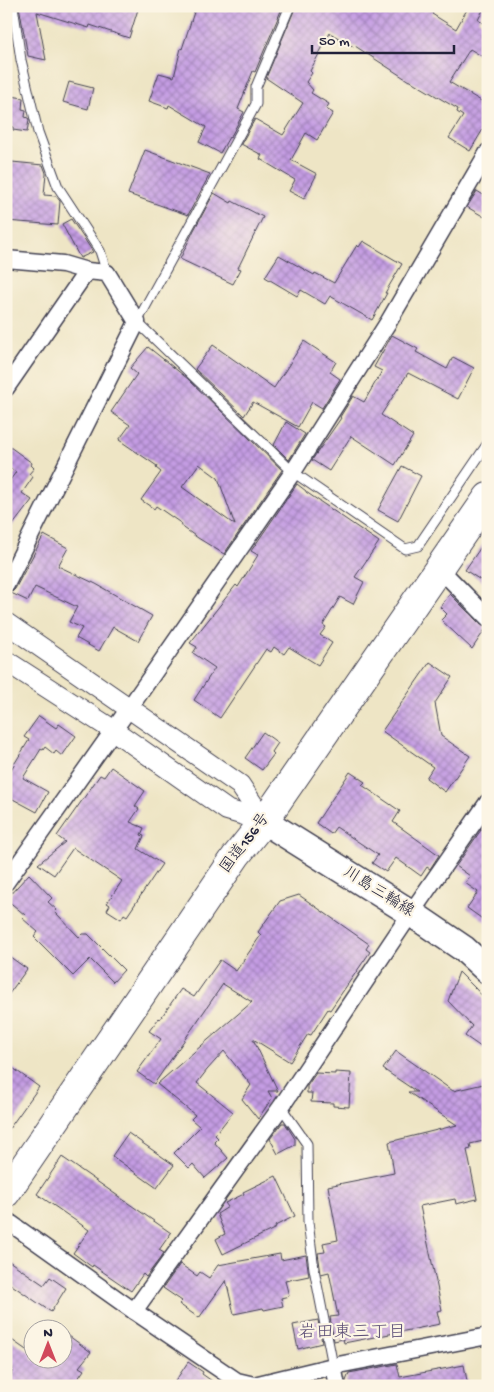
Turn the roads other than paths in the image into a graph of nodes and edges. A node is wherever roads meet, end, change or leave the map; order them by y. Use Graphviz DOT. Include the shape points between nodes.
graph roads {
  1 [pos="13,6"];
  2 [pos="290,6"];
  3 [pos="488,152"];
  4 [pos="6,259"];
  5 [pos="87,271"];
  6 [pos="107,273"];
  7 [pos="137,322"];
  8 [pos="6,388"];
  9 [pos="488,443"];
  10 [pos="293,472"];
  11 [pos="488,497"];
  12 [pos="439,568"];
  13 [pos="6,585"];
  14 [pos="488,618"];
  15 [pos="6,623"];
  16 [pos="6,661"];
  17 [pos="130,707"];
  18 [pos="113,730"];
  19 [pos="488,802"];
  20 [pos="264,821"];
  21 [pos="6,882"];
  22 [pos="410,913"];
  23 [pos="488,971"];
  24 [pos="281,1106"];
  25 [pos="6,1193"];
  26 [pos="6,1220"];
  27 [pos="134,1311"];
  28 [pos="488,1336"];
  29 [pos="333,1366"];
  30 [pos="337,1386"];
  1 -- 6 [label="lane" via="21,60 38,132 58,187 100,251"];
  2 -- 7 [label="lane" via="256,88 256,104"];
  3 -- 10 [label="street" via="389,322"];
  4 -- 5 [label="street" via="63,264"];
  5 -- 6 [label="street"];
  5 -- 8 [label="street"];
  6 -- 7 [label="street"];
  7 -- 10 [label="lane"];
  7 -- 13 [label="street"];
  9 -- 10 [label="lane" via="418,546 405,549"];
  10 -- 17 [label="street"];
  11 -- 12 [label="highway, 国道156号"];
  12 -- 14 [label="street"];
  12 -- 20 [label="highway, 国道156号"];
  15 -- 17 [label="street"];
  16 -- 18 [label="street"];
  17 -- 18 [label="street"];
  17 -- 20 [label="street" via="240,785"];
  18 -- 20 [label="street" via="227,810"];
  18 -- 21 [label="street"];
  19 -- 22 [label="street"];
  20 -- 22 [label="main road, 川島三輪線"];
  20 -- 25 [label="highway, 国道156号" via="236,856"];
  22 -- 23 [label="main road, 川島三輪線" via="464,949"];
  22 -- 24 [label="street"];
  24 -- 27 [label="street"];
  24 -- 29 [label="lane" via="307,1144 308,1222"];
  26 -- 27 [label="street"];
  27 -- 29 [label="street" via="237,1381 254,1385"];
  28 -- 29 [label="street"];
  29 -- 30 [label="street"];
}
